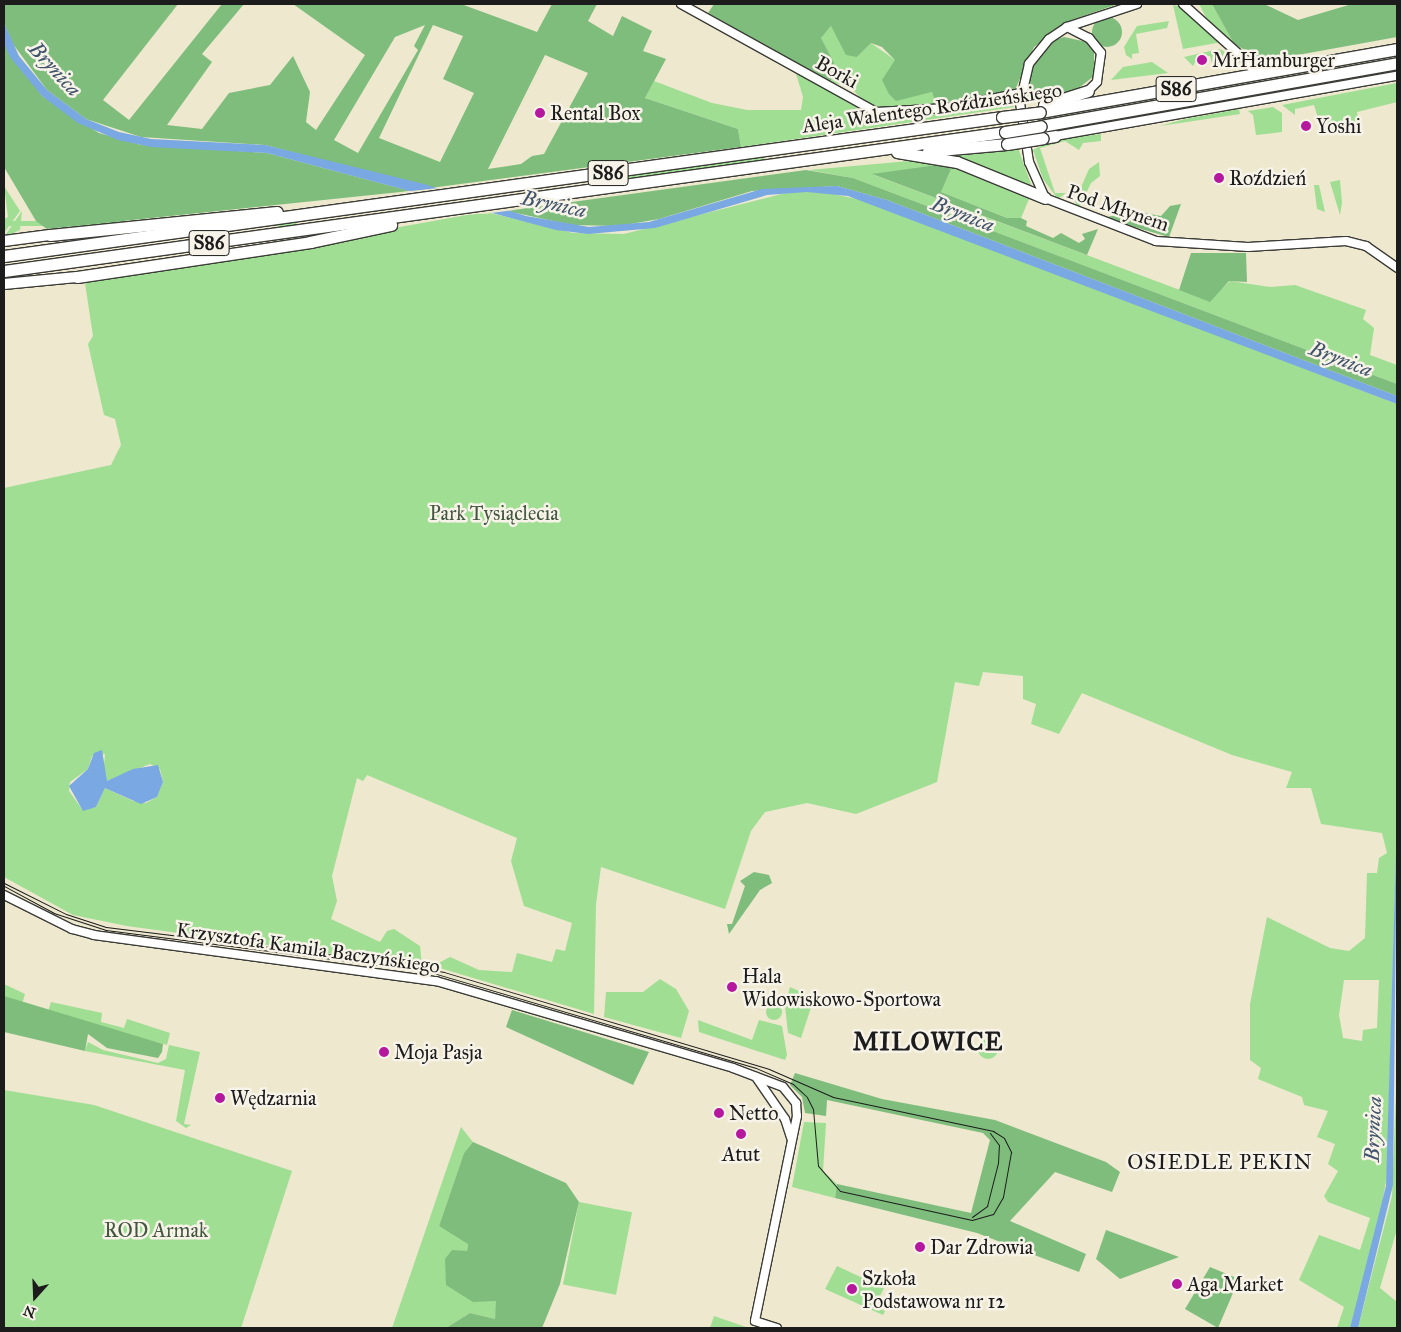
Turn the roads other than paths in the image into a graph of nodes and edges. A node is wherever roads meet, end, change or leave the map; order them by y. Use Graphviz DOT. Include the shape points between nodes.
graph roads {
  1 [pos="681,4"];
  2 [pos="1137,4"];
  3 [pos="1183,4"];
  4 [pos="1088,19"];
  5 [pos="1067,27"];
  6 [pos="1089,38"];
  7 [pos="1397,49"];
  8 [pos="1397,63"];
  9 [pos="1251,65"];
  10 [pos="1312,65"];
  11 [pos="1397,76"];
  12 [pos="1088,91"];
  13 [pos="1020,93"];
  14 [pos="1039,109"];
  15 [pos="1055,136"];
  16 [pos="875,150"];
  17 [pos="912,153"];
  18 [pos="1045,198"];
  19 [pos="322,212"];
  20 [pos="415,214"];
  21 [pos="50,235"];
  22 [pos="4,241"];
  23 [pos="4,256"];
  24 [pos="1397,268"];
  25 [pos="4,272"];
  26 [pos="77,277"];
  27 [pos="4,284"];
  28 [pos="4,895"];
  29 [pos="755,1076"];
  30 [pos="791,1142"];
  31 [pos="777,1328"];
  1 -- 13 [label="street, Borki" via="876,112 947,108"];
  2 -- 4 [label="street"];
  3 -- 9 [label="street"];
  4 -- 5 [label="street"];
  4 -- 6 [label="street"];
  5 -- 6 [label="street"];
  5 -- 13 [label="street, Pod Młynem" via="1034,56"];
  6 -- 12 [label="street" via="1101,53 1097,82"];
  7 -- 10 [label="highway, Aleja Walentego Roździeńskiego / S86"];
  8 -- 16 [label="highway, Aleja Walentego Roździeńskiego / S86, bridge" via="1041,126"];
  9 -- 10 [label="highway"];
  10 -- 14 [label="highway, Aleja Walentego Roździeńskiego / S86"];
  11 -- 15 [label="street"];
  12 -- 14 [label="highway"];
  13 -- 18 [label="street, Pod Młynem" via="1029,162"];
  14 -- 19 [label="highway, Aleja Walentego Roździeńskiego / S86, bridge" via="823,143"];
  15 -- 17 [label="highway, bridge"];
  16 -- 17 [label="highway"];
  16 -- 20 [label="highway, Aleja Walentego Roździeńskiego / S86"];
  17 -- 18 [label="highway" via="965,164"];
  18 -- 24 [label="street, Pod Młynem" via="1156,241 1248,247 1346,241 1366,246"];
  19 -- 21 [label="highway" via="253,213"];
  19 -- 23 [label="highway, S86"];
  20 -- 25 [label="highway, S86"];
  20 -- 26 [label="highway" via="392,224 310,242"];
  21 -- 22 [label="main road"];
  26 -- 27 [label="main road"];
  28 -- 29 [label="street, Krzysztofa Kamila Baczyńskiego" via="80,932 430,979"];
  29 -- 30 [label="street, Krzysztofa Kamila Baczyńskiego" via="785,1119"];
  29 -- 30 [label="street, Krzysztofa Kamila Baczyńskiego" via="791,1094 797,1116"];
  30 -- 31 [label="street, Krzysztofa Kamila Baczyńskiego" via="755,1321"];
}
